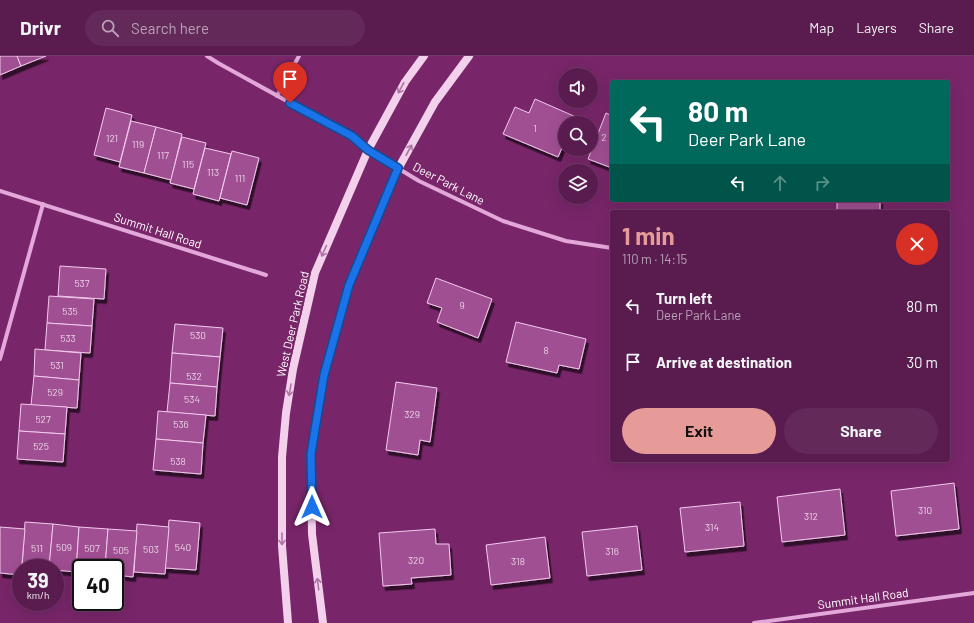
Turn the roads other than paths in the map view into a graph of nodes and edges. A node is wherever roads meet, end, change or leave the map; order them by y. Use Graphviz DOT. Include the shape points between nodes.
graph roads {
  1 [pos="207,56"];
  2 [pos="299,56"];
  3 [pos="424,56"];
  4 [pos="469,56"];
  5 [pos="277,96"];
  6 [pos="368,150"];
  7 [pos="398,168"];
  8 [pos="0,191"];
  9 [pos="43,204"];
  10 [pos="610,248"];
  11 [pos="266,275"];
  12 [pos="0,359"];
  13 [pos="974,593"];
  14 [pos="288,623"];
  15 [pos="323,623"];
  16 [pos="754,623"];
  1 -- 5 [label="street, Deer Park Lane"];
  2 -- 5 [label="street"];
  3 -- 6 [label="street, West Deer Park Road, one-way" via="405,82"];
  7 -- 4 [label="street, one-way" via="435,102"];
  5 -- 6 [label="street, Deer Park Lane" via="352,136"];
  6 -- 7 [label="street, Deer Park Lane"];
  6 -- 14 [label="street, West Deer Park Road, one-way" via="315,273 293,369 282,457 282,546"];
  7 -- 10 [label="street, Deer Park Lane" via="419,181 503,221 566,241"];
  15 -- 7 [label="street, one-way" via="312,534 311,454 324,375 349,285"];
  8 -- 9 [label="street, Summit Hall Road"];
  9 -- 11 [label="street, Summit Hall Road"];
  9 -- 12 [label="street"];
  13 -- 16 [label="street, Summit Hall Road"];
}
